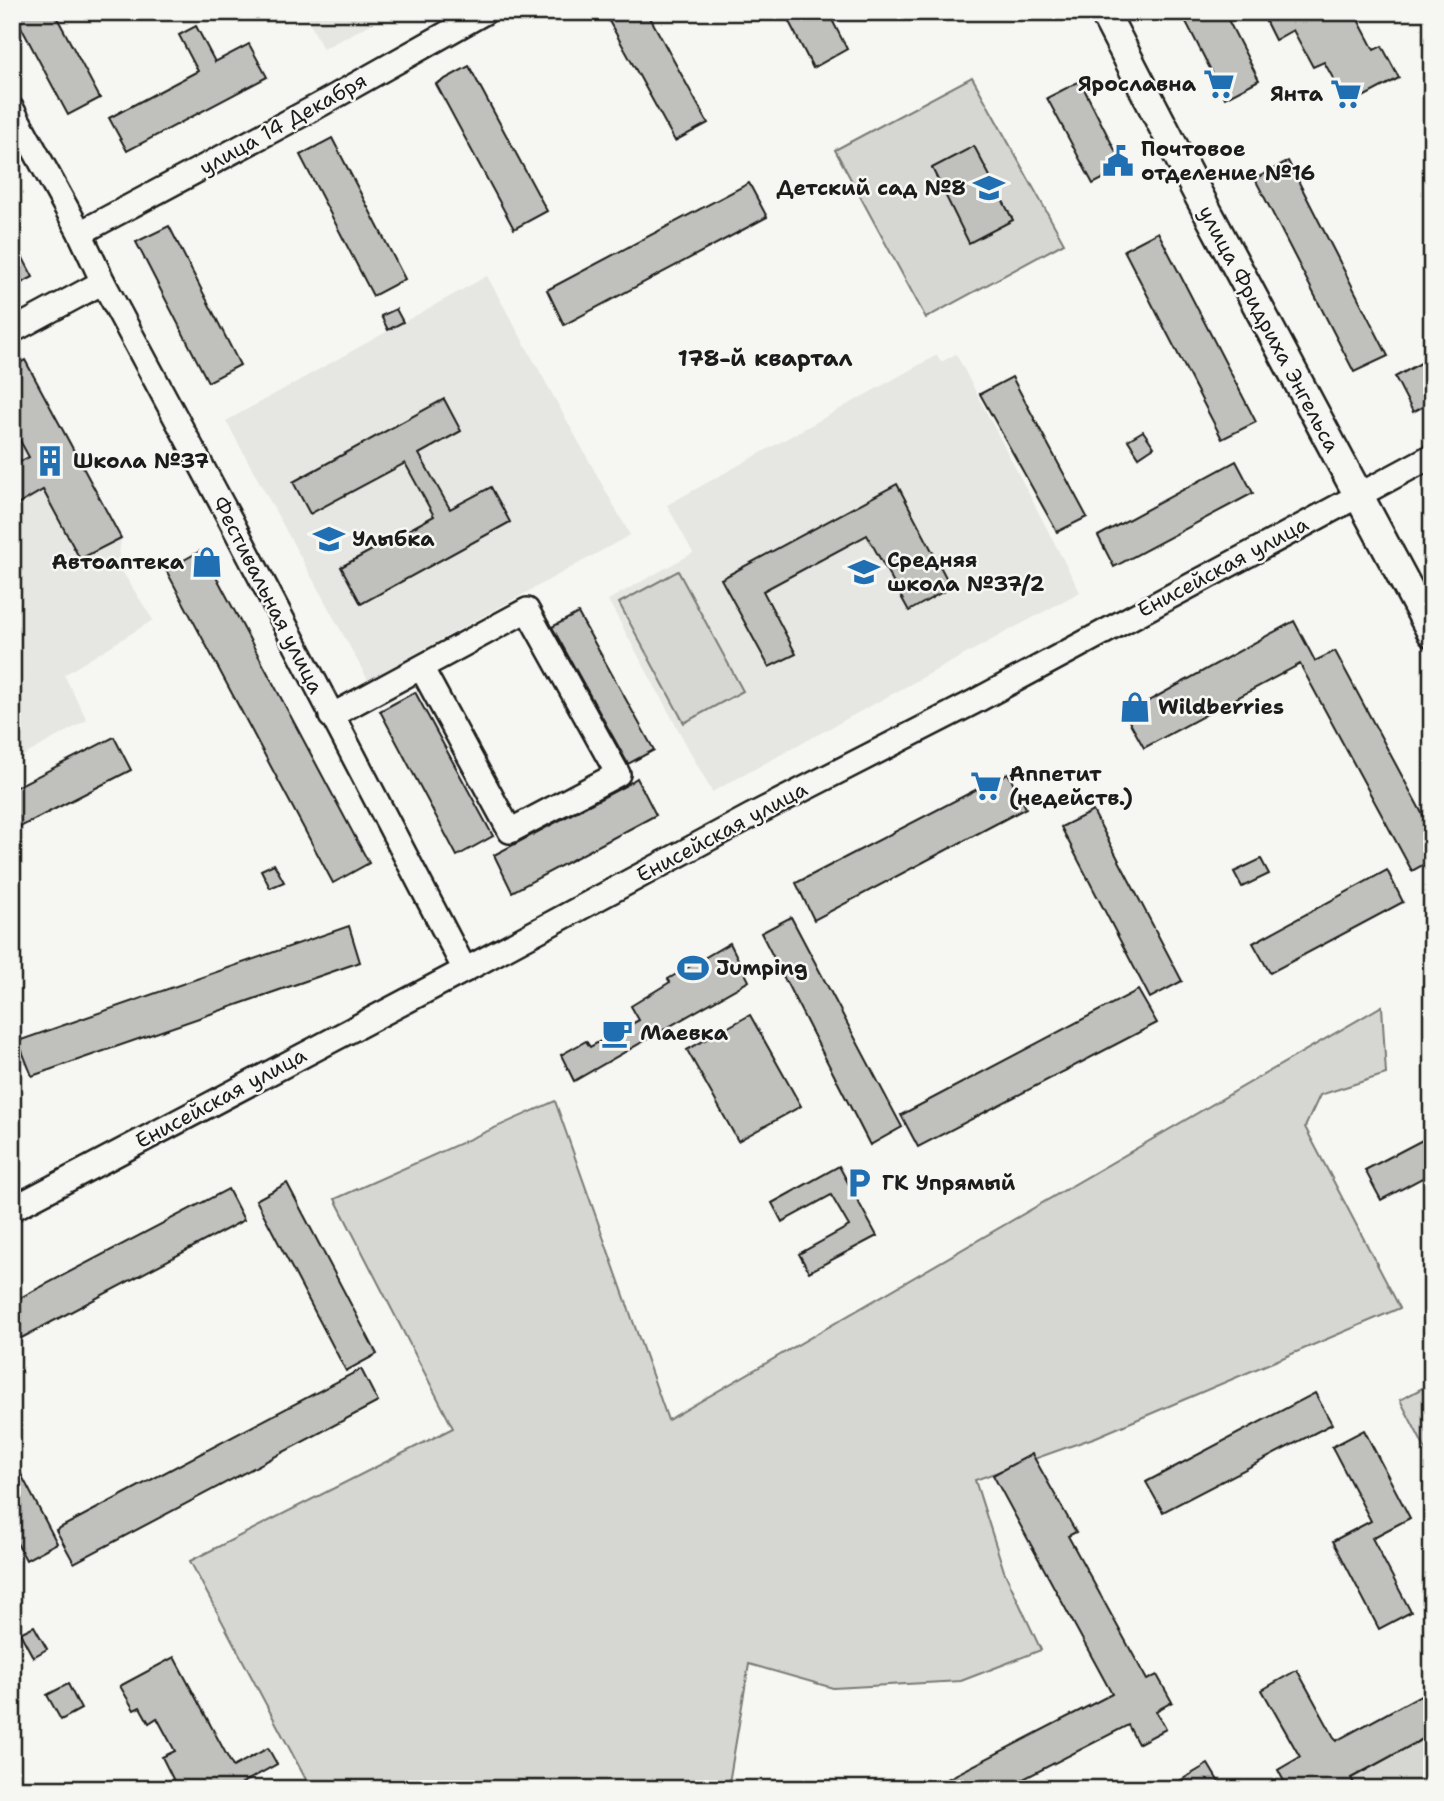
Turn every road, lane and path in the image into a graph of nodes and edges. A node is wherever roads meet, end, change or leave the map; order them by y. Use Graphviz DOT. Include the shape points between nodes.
graph roads {
  1 [pos="485,12"];
  2 [pos="1104,12"];
  3 [pos="12,109"];
  4 [pos="80,233"];
  5 [pos="103,282"];
  6 [pos="12,331"];
  7 [pos="1432,456"];
  8 [pos="1358,496"];
  9 [pos="1432,633"];
  10 [pos="422,669"];
  11 [pos="331,716"];
  12 [pos="466,970"];
  13 [pos="12,1209"];
  1 -- 4 [label="street, улица 14 Декабря"];
  2 -- 8 [label="street, улица Фридриха Энгельса"];
  3 -- 4 [label="street, Фестивальная улица"];
  4 -- 5 [label="street, Фестивальная улица"];
  5 -- 6 [label="street"];
  5 -- 11 [label="street, Фестивальная улица"];
  7 -- 8 [label="street, Енисейская улица"];
  8 -- 9 [label="street, улица Фридриха Энгельса"];
  8 -- 12 [label="street, Енисейская улица"];
  10 -- 10 [label="street" via="527,610 618,774 510,831"];
  10 -- 11 [label="street"];
  11 -- 12 [label="street, Фестивальная улица"];
  12 -- 13 [label="street, Енисейская улица"];
}
